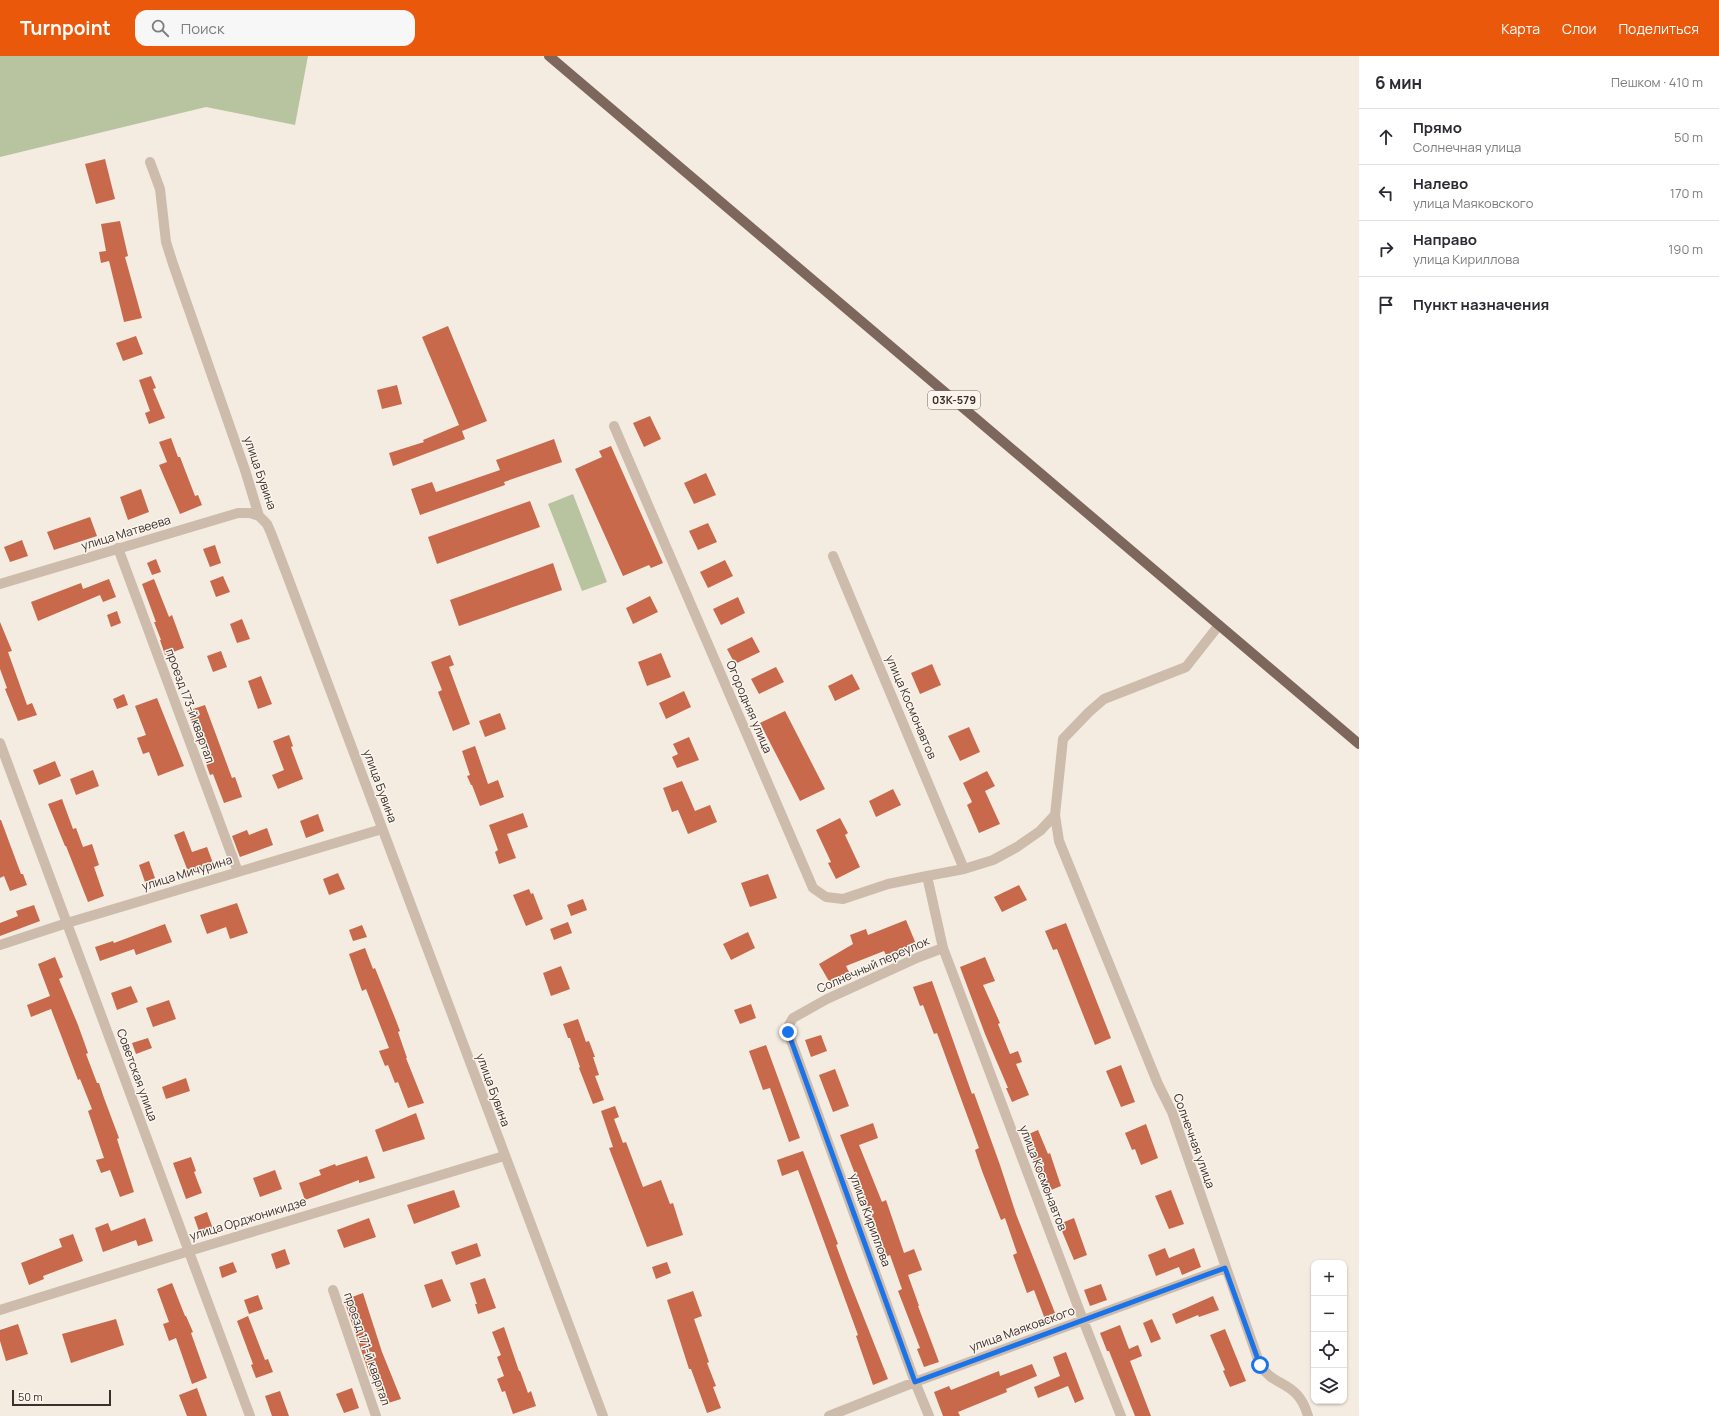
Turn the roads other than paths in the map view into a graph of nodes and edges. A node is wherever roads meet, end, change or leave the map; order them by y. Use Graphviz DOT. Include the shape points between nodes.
graph roads {
  1 [pos="549,56"];
  2 [pos="150,162"];
  3 [pos="614,426"];
  4 [pos="259,516"];
  5 [pos="118,548"];
  6 [pos="833,556"];
  7 [pos="0,584"];
  8 [pos="1219,625"];
  9 [pos="0,743"];
  10 [pos="1359,744"];
  11 [pos="1055,815"];
  12 [pos="382,829"];
  13 [pos="964,869"];
  14 [pos="238,872"];
  15 [pos="927,876"];
  16 [pos="67,923"];
  17 [pos="0,945"];
  18 [pos="943,948"];
  19 [pos="788,1032"];
  20 [pos="504,1156"];
  21 [pos="189,1251"];
  22 [pos="1225,1268"];
  23 [pos="333,1290"];
  24 [pos="0,1310"];
  25 [pos="1083,1320"];
  26 [pos="915,1382"];
  27 [pos="250,1416"];
  28 [pos="376,1416"];
  29 [pos="603,1416"];
  30 [pos="829,1416"];
  31 [pos="929,1416"];
  32 [pos="1121,1416"];
  33 [pos="1308,1416"];
  1 -- 8 [label="main road, 03К-579"];
  2 -- 4 [label="street, улица Бувина" via="160,188 166,242"];
  3 -- 15 [label="street, Огородняя улица" via="813,888 826,898 843,899 888,884"];
  4 -- 5 [label="street, улица Матвеева" via="250,512 238,513"];
  4 -- 12 [label="street, улица Бувина" via="271,533"];
  5 -- 7 [label="street, улица Матвеева"];
  5 -- 14 [label="street, проезд 173-й квартал"];
  6 -- 13 [label="street, улица Космонавтов"];
  8 -- 10 [label="main road, 03К-579"];
  8 -- 11 [label="street" via="1186,667 1104,699 1063,739"];
  9 -- 16 [label="street, Советская улица"];
  11 -- 13 [label="street" via="1040,832 1017,847 993,860"];
  11 -- 22 [label="street, Солнечная улица" via="1059,840 1158,1084 1172,1112"];
  12 -- 14 [label="street, улица Мичурина"];
  12 -- 20 [label="street, улица Бувина"];
  13 -- 15 [label="street"];
  14 -- 16 [label="street, улица Мичурина"];
  15 -- 18 [label="street, Солнечный переулок"];
  16 -- 17 [label="street, улица Мичурина"];
  16 -- 21 [label="street, Советская улица"];
  18 -- 19 [label="street, Солнечный переулок" via="827,999 793,1018"];
  18 -- 25 [label="street, улица Космонавтов"];
  19 -- 26 [label="street, улица Кириллова"];
  20 -- 21 [label="street, улица Орджоникидзе"];
  20 -- 29 [label="street, улица Бувина"];
  21 -- 24 [label="street, улица Орджоникидзе"];
  21 -- 27 [label="street, Советская улица"];
  22 -- 25 [label="street, улица Маяковского"];
  22 -- 33 [label="street, Солнечная улица" via="1260,1365 1265,1373 1289,1386 1298,1395"];
  23 -- 28 [label="street, проезд 171-й квартал"];
  25 -- 26 [label="street, улица Маяковского"];
  25 -- 32 [label="street, улица Космонавтов"];
  26 -- 30 [label="street, улица Маяковского"];
  26 -- 31 [label="street, улица Кириллова"];
}
